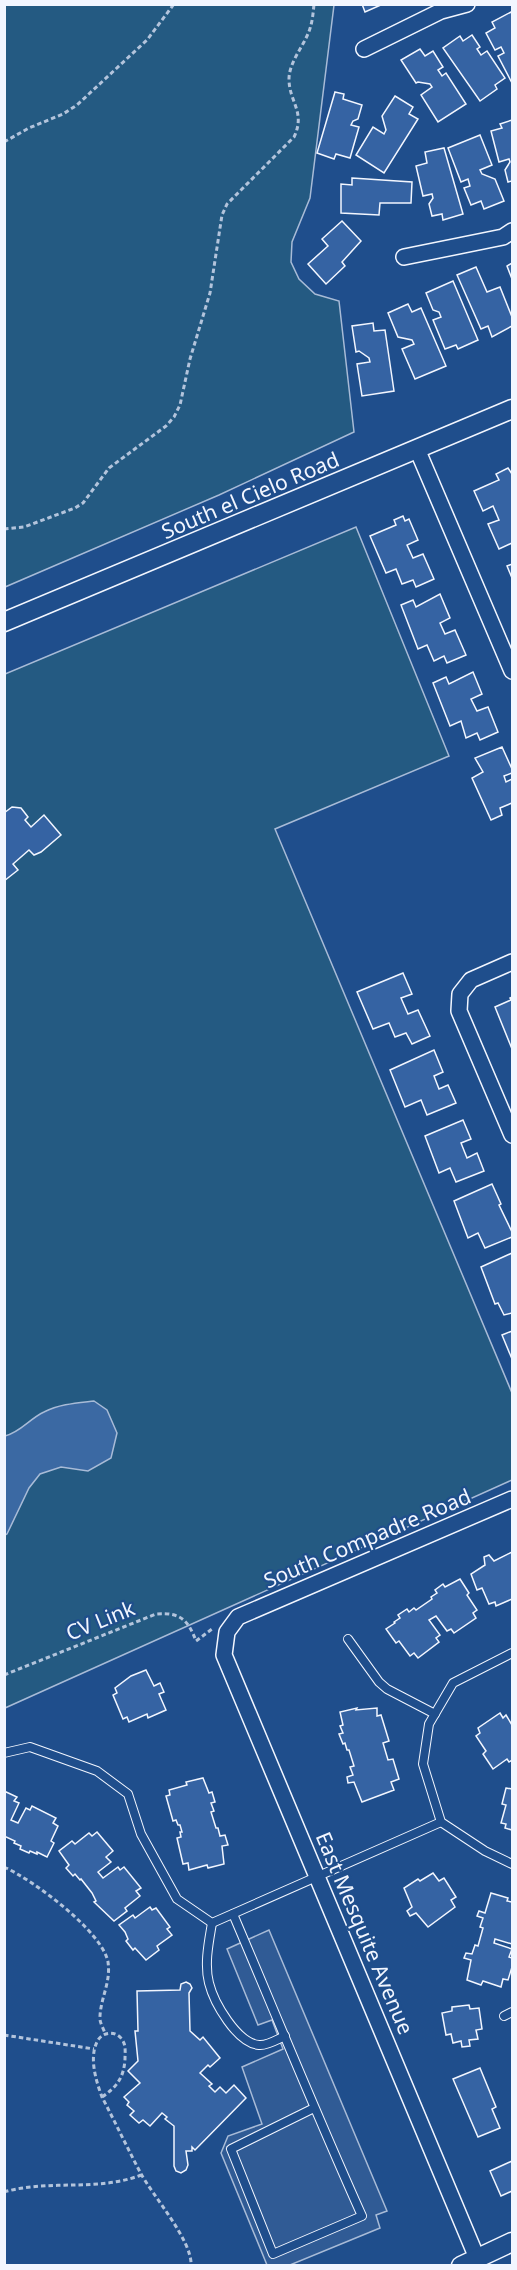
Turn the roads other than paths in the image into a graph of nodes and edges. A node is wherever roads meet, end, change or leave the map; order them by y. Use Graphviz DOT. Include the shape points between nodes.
graph roads {
  1 [pos="467,4"];
  2 [pos="363,49"];
  3 [pos="513,231"];
  4 [pos="404,257"];
  5 [pos="513,409"];
  6 [pos="417,449"];
  7 [pos="4,622"];
  8 [pos="513,671"];
  9 [pos="513,962"];
  10 [pos="513,1135"];
  11 [pos="513,1498"];
  12 [pos="238,1617"];
  13 [pos="348,1639"];
  14 [pos="513,1653"];
  15 [pos="435,1714"];
  16 [pos="4,1753"];
  17 [pos="441,1822"];
  18 [pos="513,1864"];
  19 [pos="317,1877"];
  20 [pos="232,1914"];
  21 [pos="212,1923"];
  22 [pos="513,2012"];
  23 [pos="504,2016"];
  24 [pos="285,2036"];
  25 [pos="314,2108"];
  26 [pos="513,2242"];
  27 [pos="473,2263"];
  1 -- 2 [label="street" via="441,11"];
  3 -- 4 [label="street" via="503,237"];
  5 -- 6 [label="street, South el Cielo Road"];
  6 -- 7 [label="street, South el Cielo Road"];
  6 -- 8 [label="street"];
  9 -- 10 [label="street" via="471,980 460,994 459,1011"];
  11 -- 12 [label="street, South Compadre Road"];
  12 -- 19 [label="street, East Mesquite Avenue" via="228,1632 224,1655"];
  13 -- 15 [label="lane" via="387,1689"];
  14 -- 15 [label="lane" via="453,1683"];
  15 -- 17 [label="lane" via="429,1724 423,1764"];
  16 -- 21 [label="lane" via="30,1747 97,1771 128,1794 141,1834 177,1899"];
  17 -- 18 [label="lane" via="484,1851"];
  17 -- 19 [label="lane"];
  19 -- 20 [label="lane"];
  19 -- 27 [label="street, East Mesquite Avenue"];
  20 -- 21 [label="lane"];
  20 -- 24 [label="lane"];
  21 -- 24 [label="lane" via="209,1983 228,2023 248,2043 262,2046"];
  22 -- 23 [label="lane"];
  24 -- 25 [label="lane"];
  25 -- 25 [label="lane" via="362,2216 273,2254 231,2148"];
  26 -- 27 [label="street"];
}
